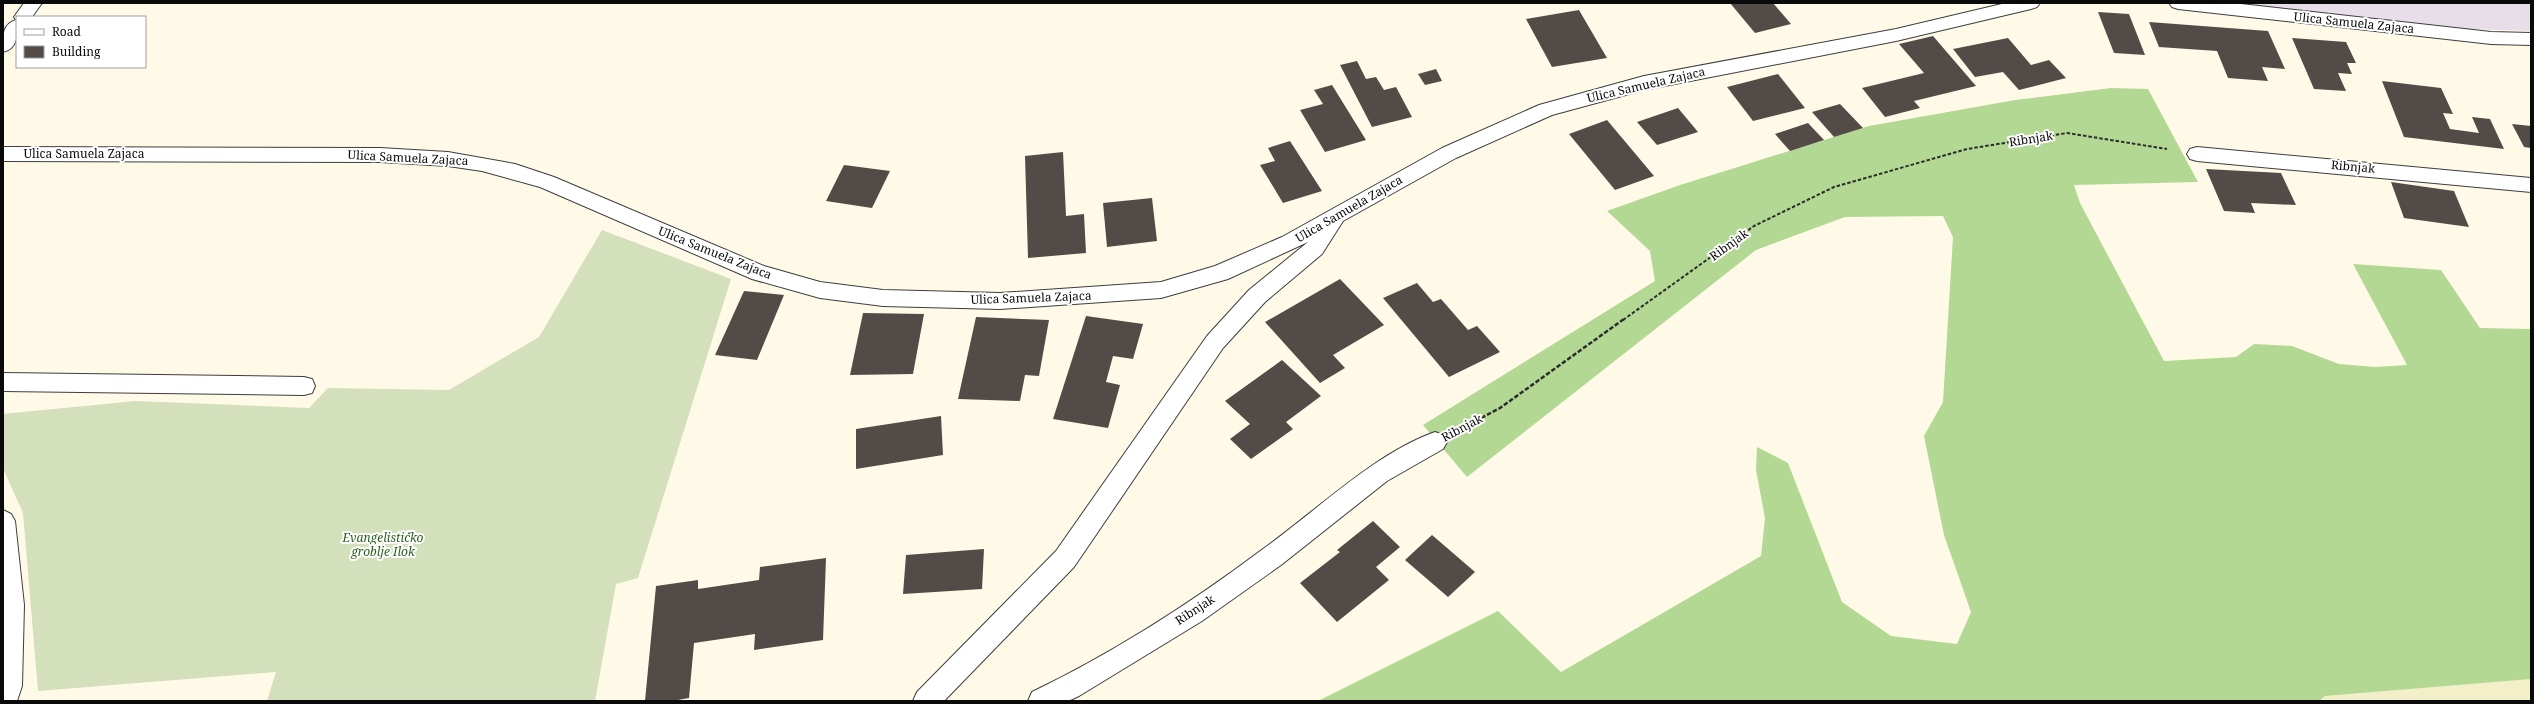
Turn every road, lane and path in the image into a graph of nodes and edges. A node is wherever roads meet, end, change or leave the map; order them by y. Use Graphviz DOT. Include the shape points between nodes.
graph roads {
  1 [pos="33,3"];
  2 [pos="2031,3"];
  3 [pos="2178,3"];
  4 [pos="24,16"];
  5 [pos="16,27"];
  6 [pos="2531,39"];
  7 [pos="3,46"];
  8 [pos="3,154"];
  9 [pos="2197,154"];
  10 [pos="2531,185"];
  11 [pos="1337,215"];
  12 [pos="3,382"];
  13 [pos="304,386"];
  14 [pos="1435,442"];
  15 [pos="3,521"];
  16 [pos="4,701"];
  17 [pos="926,701"];
  18 [pos="1041,701"];
  1 -- 4 [label="street"];
  2 -- 11 [label="street, Ulica Samuela Zajaca" via="1896,35 1644,83 1546,110 1449,153"];
  3 -- 6 [label="street, Ulica Samuela Zajaca" via="2483,38"];
  5 -- 7 [label="street"];
  8 -- 11 [label="street, Ulica Samuela Zajaca" via="396,155 478,162 519,171 547,182 759,273 820,290 883,298 1000,301 1161,290 1221,273 1289,243"];
  9 -- 10 [label="street, Ribnjak"];
  9 -- 14 [label="path, Ribnjak" via="2067,133 1967,149 1834,187 1754,226 1500,408"];
  11 -- 17 [label="street" via="1315,248 1257,296 1215,342 1065,559"];
  12 -- 13 [label="street"];
  14 -- 18 [label="street, Ribnjak" via="1379,474 1272,557 1193,612 1070,687"];
  15 -- 16 [label="street" via="12,605 9,686"];
}
